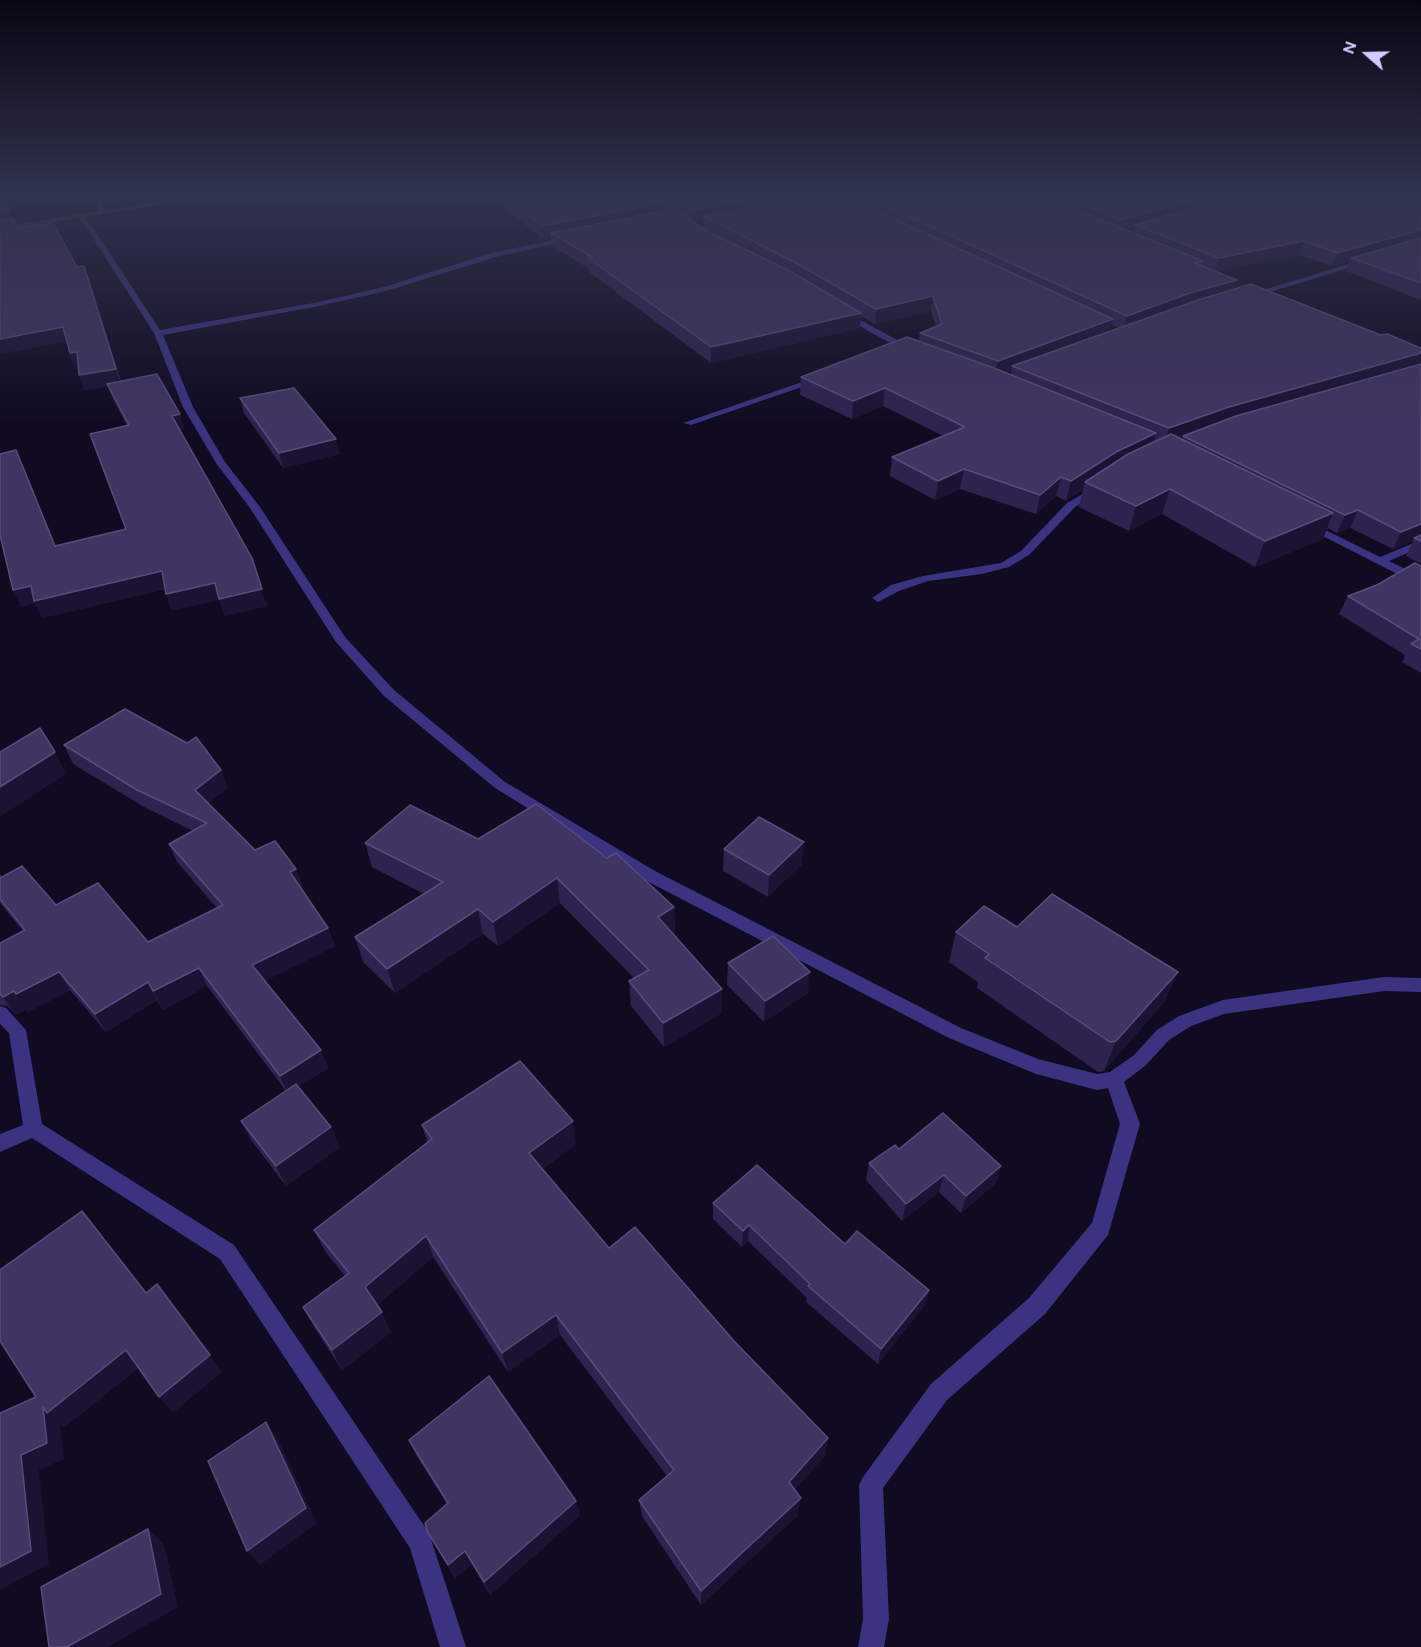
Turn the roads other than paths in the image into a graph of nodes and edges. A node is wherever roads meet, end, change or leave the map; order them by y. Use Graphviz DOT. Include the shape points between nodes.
graph roads {
  1 [pos="117,271"];
  2 [pos="444,271"];
  3 [pos="1334,271"];
  4 [pos="1248,288"];
  5 [pos="1258,293"];
  6 [pos="1269,297"];
  7 [pos="1236,299"];
  8 [pos="831,305"];
  9 [pos="158,333"];
  10 [pos="916,353"];
  11 [pos="830,375"];
  12 [pos="688,423"];
  13 [pos="1108,481"];
  14 [pos="1298,519"];
  15 [pos="1421,543"];
  16 [pos="1380,561"];
  17 [pos="1421,582"];
  18 [pos="878,598"];
  19 [pos="1421,985"];
  20 [pos="0,1014"];
  21 [pos="1114,1079"];
  22 [pos="33,1129"];
  23 [pos="0,1143"];
  24 [pos="453,1647"];
  25 [pos="871,1647"];
  1 -- 9 [label="street"];
  2 -- 9 [label="street" via="319,304"];
  3 -- 5 [label="street"];
  4 -- 5 [label="street"];
  5 -- 6 [label="street"];
  5 -- 7 [label="street"];
  8 -- 10 [label="street" via="900,351"];
  9 -- 21 [label="street" via="188,407 340,639 389,693 500,784 649,875 956,1033 1036,1066 1096,1082"];
  11 -- 12 [label="street"];
  13 -- 18 [label="street" via="1071,505 1017,559 982,571 927,578"];
  14 -- 16 [label="street"];
  15 -- 16 [label="street"];
  16 -- 17 [label="street"];
  19 -- 21 [label="street" via="1384,984 1223,1007 1185,1021 1163,1035 1140,1060"];
  20 -- 22 [label="street" via="17,1030"];
  21 -- 25 [label="street" via="1130,1124 1101,1228 1036,1306 939,1392 871,1485 876,1619"];
  22 -- 23 [label="street"];
  22 -- 24 [label="street" via="227,1252 420,1542"];
}
